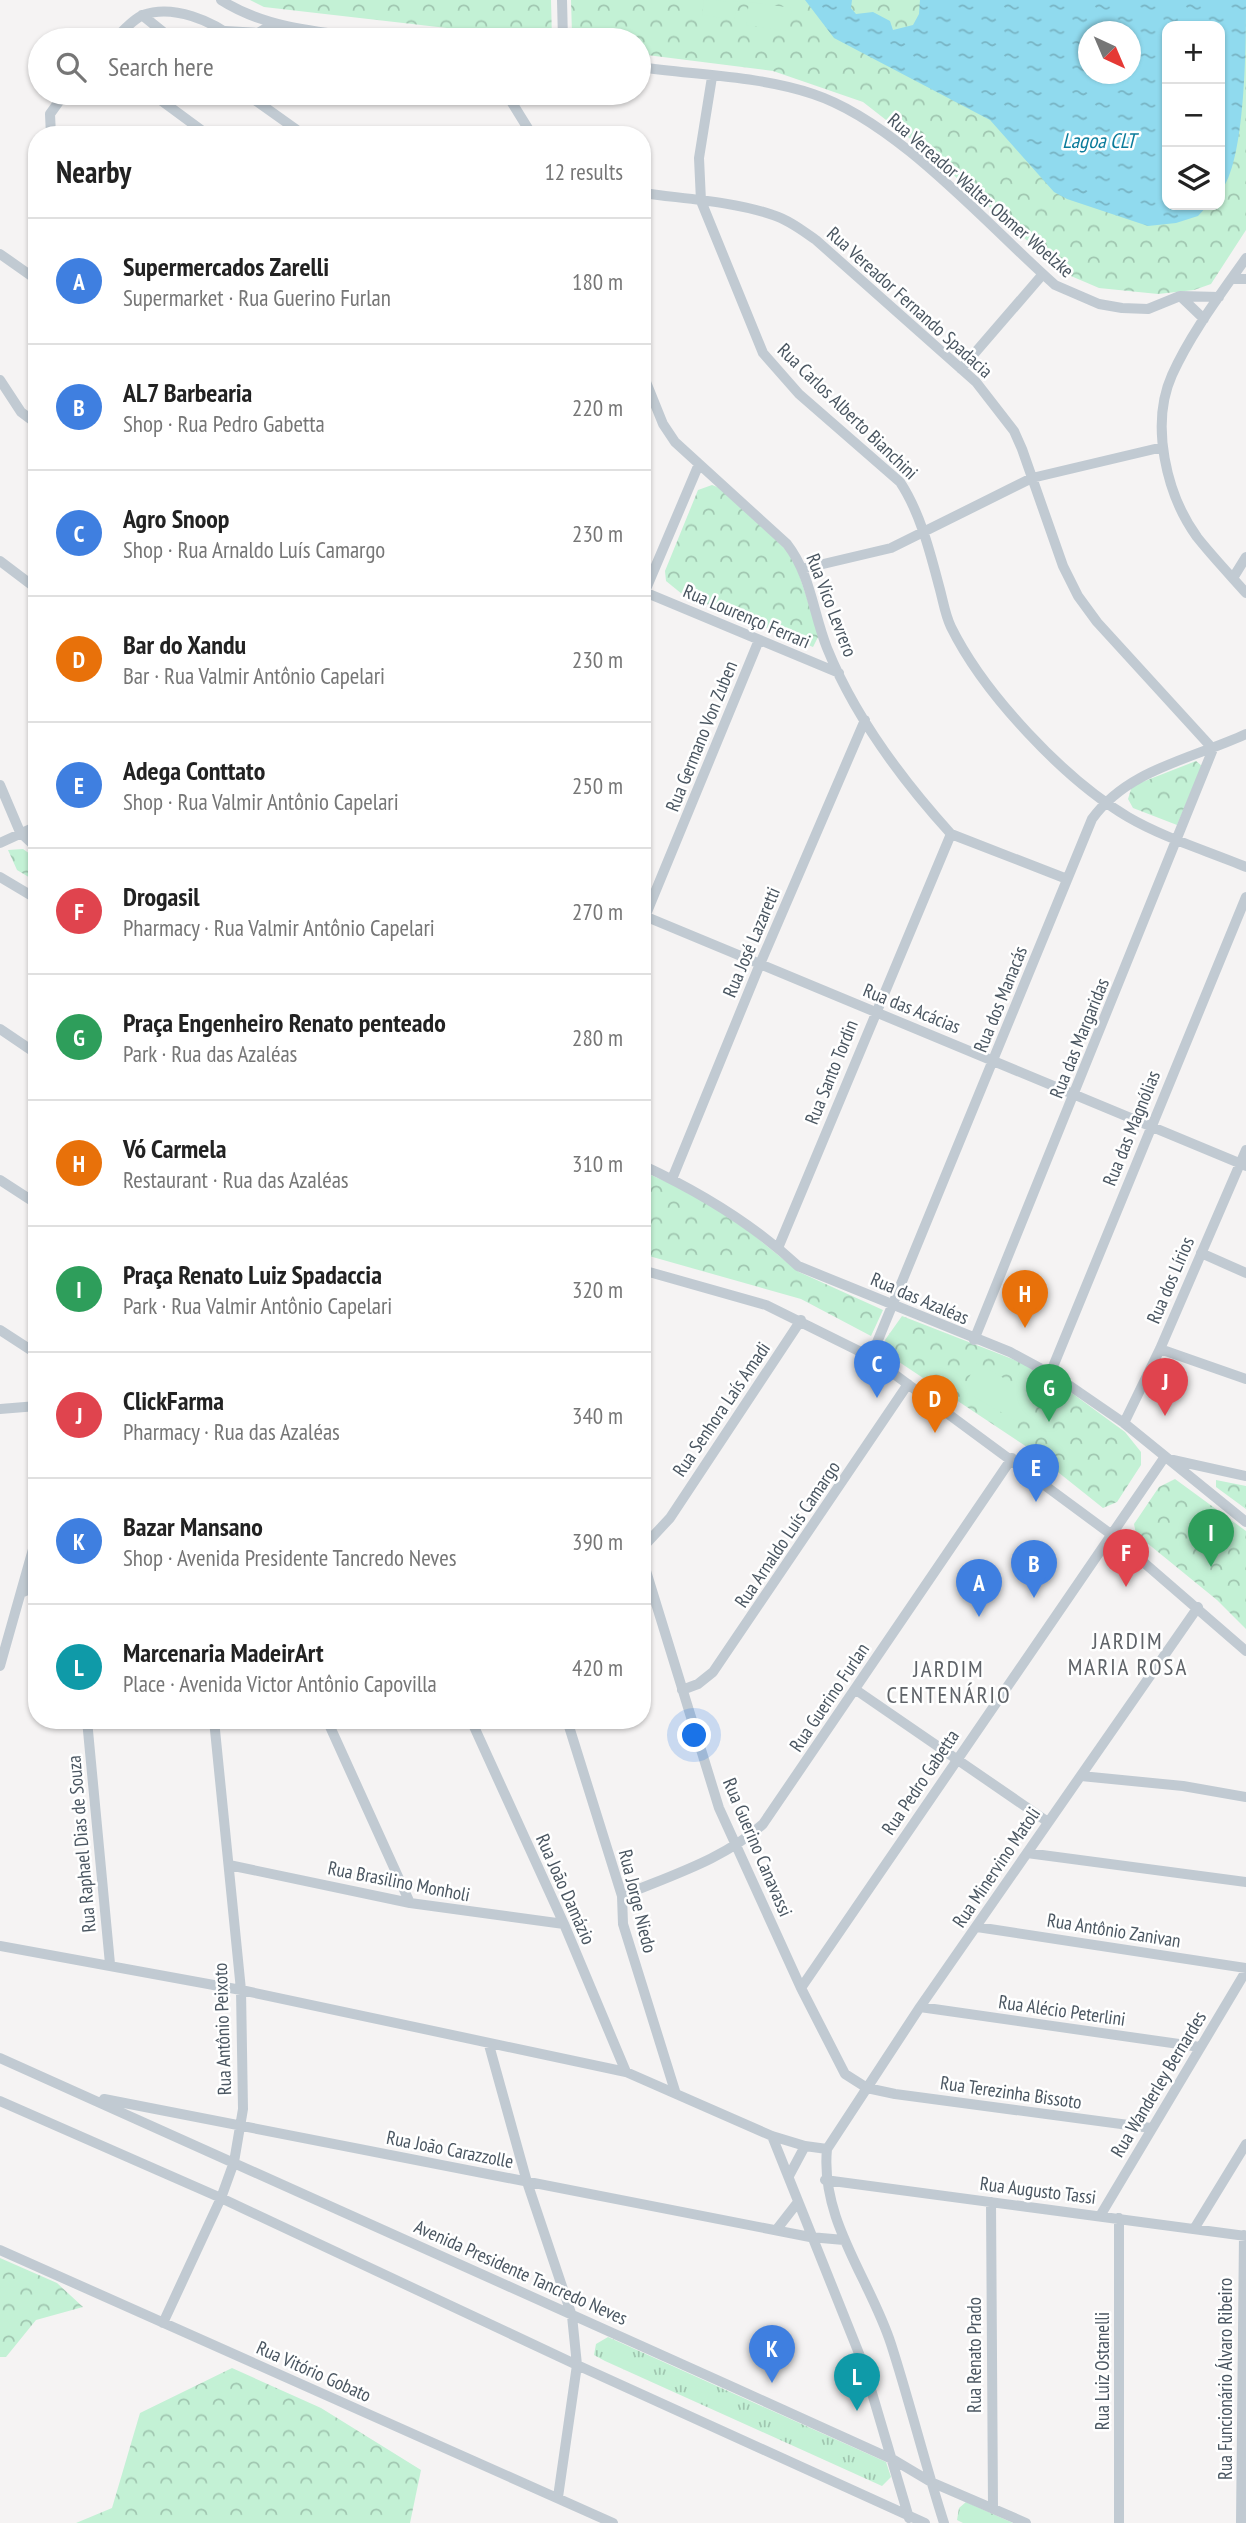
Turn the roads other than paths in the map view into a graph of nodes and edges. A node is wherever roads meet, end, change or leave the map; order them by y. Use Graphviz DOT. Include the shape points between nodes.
graph roads {
  1 [pos="221,0"];
  2 [pos="562,0"];
  3 [pos="142,15"];
  4 [pos="273,23"];
  5 [pos="286,26"];
  6 [pos="127,28"];
  7 [pos="158,28"];
  8 [pos="218,28"];
  9 [pos="266,28"];
  10 [pos="283,28"];
  11 [pos="301,28"];
  12 [pos="563,28"];
  13 [pos="651,69"];
  14 [pos="712,77"];
  15 [pos="56,105"];
  16 [pos="167,105"];
  17 [pos="262,105"];
  18 [pos="513,105"];
  19 [pos="51,126"];
  20 [pos="196,126"];
  21 [pos="293,126"];
  22 [pos="526,126"];
  23 [pos="651,194"];
  24 [pos="701,201"];
  25 [pos="0,254"];
  26 [pos="1246,258"];
  27 [pos="28,274"];
  28 [pos="1043,274"];
  29 [pos="1231,279"];
  30 [pos="1246,279"];
  31 [pos="1180,296"];
  32 [pos="1219,297"];
  33 [pos="1204,319"];
  34 [pos="961,369"];
  35 [pos="0,380"];
  36 [pos="651,400"];
  37 [pos="28,417"];
  38 [pos="1163,447"];
  39 [pos="699,464"];
  40 [pos="1032,478"];
  41 [pos="922,533"];
  42 [pos="1246,557"];
  43 [pos="0,561"];
  44 [pos="802,569"];
  45 [pos="651,575"];
  46 [pos="1233,578"];
  47 [pos="28,582"];
  48 [pos="1246,593"];
  49 [pos="651,597"];
  50 [pos="759,640"];
  51 [pos="839,673"];
  52 [pos="866,720"];
  53 [pos="1246,734"];
  54 [pos="1213,749"];
  55 [pos="0,785"];
  56 [pos="1105,801"];
  57 [pos="28,829"];
  58 [pos="20,832"];
  59 [pos="951,834"];
  60 [pos="1179,839"];
  61 [pos="28,840"];
  62 [pos="0,843"];
  63 [pos="1246,867"];
  64 [pos="1067,879"];
  65 [pos="2,881"];
  66 [pos="28,894"];
  67 [pos="1246,897"];
  68 [pos="651,900"];
  69 [pos="651,922"];
  70 [pos="760,964"];
  71 [pos="875,1013"];
  72 [pos="0,1029"];
  73 [pos="28,1048"];
  74 [pos="995,1060"];
  75 [pos="1075,1094"];
  76 [pos="1151,1125"];
  77 [pos="1246,1150"];
  78 [pos="1243,1165"];
  79 [pos="651,1169"];
  80 [pos="672,1179"];
  81 [pos="0,1180"];
  82 [pos="28,1198"];
  83 [pos="778,1248"];
  84 [pos="1200,1253"];
  85 [pos="651,1273"];
  86 [pos="1246,1273"];
  87 [pos="895,1303"];
  88 [pos="801,1320"];
  89 [pos="0,1330"];
  90 [pos="974,1339"];
  91 [pos="28,1348"];
  92 [pos="1160,1349"];
  93 [pos="871,1357"];
  94 [pos="1051,1374"];
  95 [pos="1246,1379"];
  96 [pos="908,1384"];
  97 [pos="28,1407"];
  98 [pos="0,1409"];
  99 [pos="1124,1423"];
  100 [pos="1012,1458"];
  101 [pos="1164,1458"];
  102 [pos="1246,1476"];
  103 [pos="1246,1522"];
  104 [pos="1112,1535"];
  105 [pos="651,1538"];
  106 [pos="28,1568"];
  107 [pos="651,1588"];
  108 [pos="28,1590"];
  109 [pos="21,1593"];
  110 [pos="1198,1607"];
  111 [pos="1246,1651"];
  112 [pos="0,1666"];
  113 [pos="682,1690"];
  114 [pos="856,1690"];
  115 [pos="88,1729"];
  116 [pos="215,1729"];
  117 [pos="331,1729"];
  118 [pos="475,1729"];
  119 [pos="570,1729"];
  120 [pos="957,1759"];
  121 [pos="1081,1776"];
  122 [pos="1246,1797"];
  123 [pos="1048,1822"];
  124 [pos="735,1844"];
  125 [pos="1027,1853"];
  126 [pos="229,1865"];
  127 [pos="1246,1882"];
  128 [pos="622,1896"];
  129 [pos="410,1903"];
  130 [pos="564,1924"];
  131 [pos="976,1927"];
  132 [pos="0,1946"];
  133 [pos="110,1965"];
  134 [pos="1246,1970"];
  135 [pos="801,1988"];
  136 [pos="241,1990"];
  137 [pos="920,2007"];
  138 [pos="489,2045"];
  139 [pos="1200,2046"];
  140 [pos="0,2058"];
  141 [pos="626,2072"];
  142 [pos="867,2088"];
  143 [pos="675,2091"];
  144 [pos="84,2095"];
  145 [pos="0,2101"];
  146 [pos="240,2126"];
  147 [pos="1151,2128"];
  148 [pos="772,2136"];
  149 [pos="1246,2144"];
  150 [pos="805,2146"];
  151 [pos="827,2149"];
  152 [pos="234,2162"];
  153 [pos="789,2176"];
  154 [pos="825,2180"];
  155 [pos="527,2182"];
  156 [pos="221,2198"];
  157 [pos="798,2202"];
  158 [pos="991,2202"];
  159 [pos="1100,2216"];
  160 [pos="1119,2218"];
  161 [pos="1194,2228"];
  162 [pos="777,2229"];
  163 [pos="1245,2235"];
  164 [pos="810,2236"];
  165 [pos="844,2240"];
  166 [pos="0,2250"];
  167 [pos="572,2316"];
  168 [pos="163,2323"];
  169 [pos="577,2365"];
  170 [pos="894,2460"];
  171 [pos="931,2482"];
  172 [pos="558,2497"];
  173 [pos="993,2508"];
  174 [pos="910,2519"];
  175 [pos="613,2523"];
  176 [pos="925,2523"];
  177 [pos="944,2523"];
  178 [pos="1026,2523"];
  179 [pos="1119,2523"];
  180 [pos="1241,2523"];
  1 -- 4 [label="street"];
  2 -- 12 [label="street"];
  3 -- 6 [label="street"];
  3 -- 7 [label="street"];
  3 -- 8 [label="street" via="179,12"];
  4 -- 5 [label="street"];
  4 -- 9 [label="street"];
  5 -- 10 [label="street"];
  5 -- 11 [label="street"];
  13 -- 14 [label="street, Rua Vereador Walter Obmer Woelzke"];
  14 -- 24 [label="street, Rua Carlos Alberto Bianchini" via="699,158"];
  14 -- 28 [label="street, Rua Vereador Walter Obmer Woelzke" via="813,94 857,114 919,162"];
  15 -- 19 [label="street" via="50,114"];
  16 -- 20 [label="street"];
  17 -- 21 [label="street"];
  18 -- 22 [label="street"];
  23 -- 24 [label="street, Rua Vereador Fernando Spadacia"];
  24 -- 34 [label="street, Rua Vereador Fernando Spadacia" via="775,215 797,226"];
  24 -- 41 [label="street, Rua Carlos Alberto Bianchini" via="763,353 799,394 900,482"];
  25 -- 27 [label="street"];
  26 -- 29 [label="street"];
  28 -- 31 [label="street, Rua Vereador Walter Obmer Woelzke" via="1072,294 1122,308 1149,309"];
  28 -- 34 [label="street"];
  29 -- 30 [label="street"];
  29 -- 32 [label="street"];
  31 -- 32 [label="street, Rua Vereador Walter Obmer Woelzke"];
  31 -- 33 [label="street"];
  32 -- 33 [label="street"];
  33 -- 38 [label="street" via="1172,375 1163,403"];
  34 -- 40 [label="street, Rua Vereador Fernando Spadacia" via="1014,431"];
  35 -- 37 [label="street"];
  36 -- 39 [label="street, Rua Vico Levrero" via="668,434"];
  38 -- 40 [label="street"];
  38 -- 46 [label="street" via="1186,518"];
  39 -- 44 [label="street, Rua Vico Levrero" via="787,544"];
  39 -- 45 [label="street"];
  40 -- 41 [label="street"];
  40 -- 54 [label="street, Rua Vereador Fernando Spadacia" via="1078,596"];
  41 -- 44 [label="street" via="891,548"];
  41 -- 56 [label="street, Rua Carlos Alberto Bianchini" via="950,625 975,669 1040,744"];
  42 -- 46 [label="street"];
  43 -- 47 [label="street"];
  44 -- 51 [label="street, Rua Vico Levrero" via="826,647"];
  46 -- 48 [label="street"];
  49 -- 50 [label="street, Rua Lourenço Ferrari"];
  50 -- 51 [label="street, Rua Lourenço Ferrari"];
  50 -- 68 [label="street, Rua Germano Von Zuben"];
  51 -- 52 [label="street, Rua Vico Levrero"];
  52 -- 59 [label="street, Rua Vico Levrero" via="898,769"];
  52 -- 70 [label="street, Rua José Lazaretti"];
  53 -- 54 [label="street, Rua dos Manacás"];
  54 -- 56 [label="street, Rua dos Manacás" via="1135,779"];
  54 -- 60 [label="street, Rua das Margaridas"];
  55 -- 58 [label="street"];
  56 -- 60 [label="street, Rua Carlos Alberto Bianchini" via="1129,818"];
  56 -- 64 [label="street, Rua dos Manacás" via="1092,819"];
  57 -- 58 [label="street"];
  58 -- 61 [label="street"];
  58 -- 62 [label="street"];
  59 -- 64 [label="street, Rua Vico Levrero"];
  59 -- 71 [label="street, Rua Santo Tordin"];
  60 -- 63 [label="street, Rua Carlos Alberto Bianchini"];
  60 -- 75 [label="street, Rua das Margaridas"];
  64 -- 74 [label="street, Rua dos Manacás"];
  65 -- 66 [label="street"];
  67 -- 76 [label="street, Rua das Magnólias"];
  69 -- 70 [label="street, Rua das Acácias"];
  70 -- 71 [label="street, Rua das Acácias"];
  70 -- 80 [label="street, Rua José Lazaretti"];
  71 -- 74 [label="street, Rua das Acácias"];
  71 -- 83 [label="street, Rua Santo Tordin"];
  72 -- 73 [label="street"];
  74 -- 75 [label="street, Rua das Acácias"];
  74 -- 87 [label="street, Rua dos Manacás"];
  75 -- 76 [label="street, Rua das Acácias"];
  75 -- 90 [label="street, Rua das Margaridas"];
  76 -- 78 [label="street, Rua das Acácias"];
  76 -- 94 [label="street, Rua das Magnólias"];
  77 -- 78 [label="street, Rua dos Lírios"];
  78 -- 84 [label="street, Rua dos Lírios"];
  79 -- 80 [label="street, Rua das Azaléas"];
  80 -- 83 [label="street, Rua das Azaléas"];
  81 -- 82 [label="street"];
  83 -- 87 [label="street, Rua das Azaléas" via="817,1276"];
  84 -- 86 [label="street"];
  84 -- 92 [label="street, Rua dos Lírios"];
  85 -- 88 [label="street" via="766,1305"];
  87 -- 90 [label="street, Rua das Azaléas"];
  87 -- 93 [label="street, Rua dos Manacás"];
  88 -- 93 [label="street"];
  88 -- 105 [label="street, Rua Senhora Laís Amadi" via="670,1518"];
  89 -- 91 [label="street"];
  90 -- 94 [label="street, Rua das Azaléas"];
  92 -- 95 [label="street"];
  92 -- 99 [label="street, Rua dos Lírios"];
  93 -- 96 [label="street"];
  94 -- 99 [label="street, Rua das Azaléas"];
  96 -- 100 [label="street"];
  96 -- 113 [label="street, Rua Arnaldo Luís Camargo" via="713,1672"];
  97 -- 98 [label="street"];
  99 -- 101 [label="street, Rua das Azaléas"];
  100 -- 104 [label="street"];
  100 -- 114 [label="street, Rua Guerino Furlan"];
  101 -- 102 [label="street"];
  101 -- 103 [label="street, Rua das Azaléas"];
  101 -- 104 [label="street, Rua Pedro Gabetta"];
  104 -- 110 [label="street"];
  104 -- 120 [label="street, Rua Pedro Gabetta"];
  106 -- 109 [label="street"];
  107 -- 113 [label="street, Rua Guerino Canavassi"];
  108 -- 109 [label="street"];
  109 -- 112 [label="street"];
  110 -- 111 [label="street"];
  110 -- 121 [label="street, Rua Minervino Matoli"];
  113 -- 124 [label="street, Rua Guerino Canavassi"];
  114 -- 120 [label="street"];
  114 -- 124 [label="street, Rua Guerino Furlan" via="763,1824"];
  115 -- 133 [label="street, Rua Raphael Dias de Souza"];
  116 -- 126 [label="street, Rua Antônio Peixoto"];
  117 -- 129 [label="street"];
  118 -- 130 [label="street, Rua João Damázio"];
  119 -- 128 [label="street, Rua Jorge Niedo"];
  120 -- 123 [label="street"];
  120 -- 135 [label="street, Rua Pedro Gabetta"];
  121 -- 122 [label="street"];
  121 -- 123 [label="street, Rua Minervino Matoli"];
  123 -- 125 [label="street, Rua Minervino Matoli"];
  124 -- 128 [label="street, Rua Guerino Furlan"];
  124 -- 135 [label="street, Rua Guerino Canavassi"];
  125 -- 127 [label="street"];
  125 -- 131 [label="street, Rua Minervino Matoli"];
  126 -- 129 [label="street, Rua Brasilino Monholi"];
  126 -- 136 [label="street, Rua Antônio Peixoto"];
  128 -- 143 [label="street, Rua Jorge Niedo" via="623,1924"];
  129 -- 130 [label="street, Rua Brasilino Monholi"];
  130 -- 141 [label="street, Rua João Damázio"];
  131 -- 134 [label="street, Rua Antônio Zanivan"];
  131 -- 137 [label="street, Rua Minervino Matoli"];
  132 -- 133 [label="street"];
  133 -- 136 [label="street"];
  134 -- 139 [label="street, Rua Wanderley Bernardes"];
  135 -- 142 [label="street, Rua Guerino Canavassi" via="836,2062"];
  136 -- 138 [label="street"];
  136 -- 146 [label="street, Rua Antônio Peixoto" via="245,2072"];
  137 -- 139 [label="street, Rua Alécio Peterlini"];
  137 -- 142 [label="street, Rua Minervino Matoli"];
  138 -- 141 [label="street"];
  138 -- 155 [label="street"];
  139 -- 147 [label="street, Rua Wanderley Bernardes"];
  140 -- 144 [label="street, Avenida Presidente Tancredo Neves"];
  141 -- 143 [label="street"];
  142 -- 147 [label="street, Rua Terezinha Bissoto"];
  142 -- 151 [label="street, Rua Minervino Matoli"];
  143 -- 148 [label="street"];
  144 -- 146 [label="street, Rua João Carazzolle"];
  144 -- 152 [label="street, Avenida Presidente Tancredo Neves"];
  145 -- 156 [label="street"];
  146 -- 152 [label="street, Rua Antônio Peixoto"];
  146 -- 155 [label="street, Rua João Carazzolle"];
  147 -- 159 [label="street, Rua Wanderley Bernardes"];
  148 -- 150 [label="street"];
  148 -- 153 [label="street"];
  149 -- 161 [label="street"];
  150 -- 151 [label="street"];
  150 -- 153 [label="street"];
  151 -- 154 [label="street"];
  152 -- 156 [label="street, Rua Antônio Peixoto"];
  152 -- 167 [label="street, Avenida Presidente Tancredo Neves"];
  153 -- 157 [label="street"];
  154 -- 158 [label="street, Rua Augusto Tassi"];
  154 -- 165 [label="street"];
  155 -- 162 [label="street, Rua João Carazzolle"];
  155 -- 167 [label="street"];
  156 -- 168 [label="street, Rua Antônio Peixoto"];
  156 -- 169 [label="street"];
  157 -- 162 [label="street"];
  157 -- 164 [label="street"];
  158 -- 159 [label="street, Rua Augusto Tassi"];
  158 -- 173 [label="street, Rua Renato Prado"];
  159 -- 160 [label="street, Rua Augusto Tassi"];
  160 -- 161 [label="street, Rua Augusto Tassi"];
  160 -- 179 [label="street, Rua Luiz Ostanelli"];
  161 -- 163 [label="street, Rua Augusto Tassi"];
  162 -- 164 [label="street, Rua João Carazzolle"];
  163 -- 180 [label="street, Rua Funcionário Álvaro Ribeiro"];
  164 -- 165 [label="street, Rua João Carazzolle"];
  164 -- 170 [label="street" via="864,2366"];
  165 -- 171 [label="street" via="891,2343"];
  166 -- 168 [label="street, Rua Vitório Gobato"];
  167 -- 169 [label="street"];
  167 -- 170 [label="street, Avenida Presidente Tancredo Neves"];
  168 -- 172 [label="street, Rua Vitório Gobato"];
  169 -- 172 [label="street"];
  169 -- 174 [label="street"];
  170 -- 171 [label="street, Avenida Presidente Tancredo Neves"];
  170 -- 174 [label="street"];
  171 -- 173 [label="street, Avenida Presidente Tancredo Neves"];
  171 -- 177 [label="street"];
  172 -- 175 [label="street, Rua Vitório Gobato"];
  173 -- 178 [label="street, Avenida Presidente Tancredo Neves"];
  174 -- 176 [label="street"];
}
